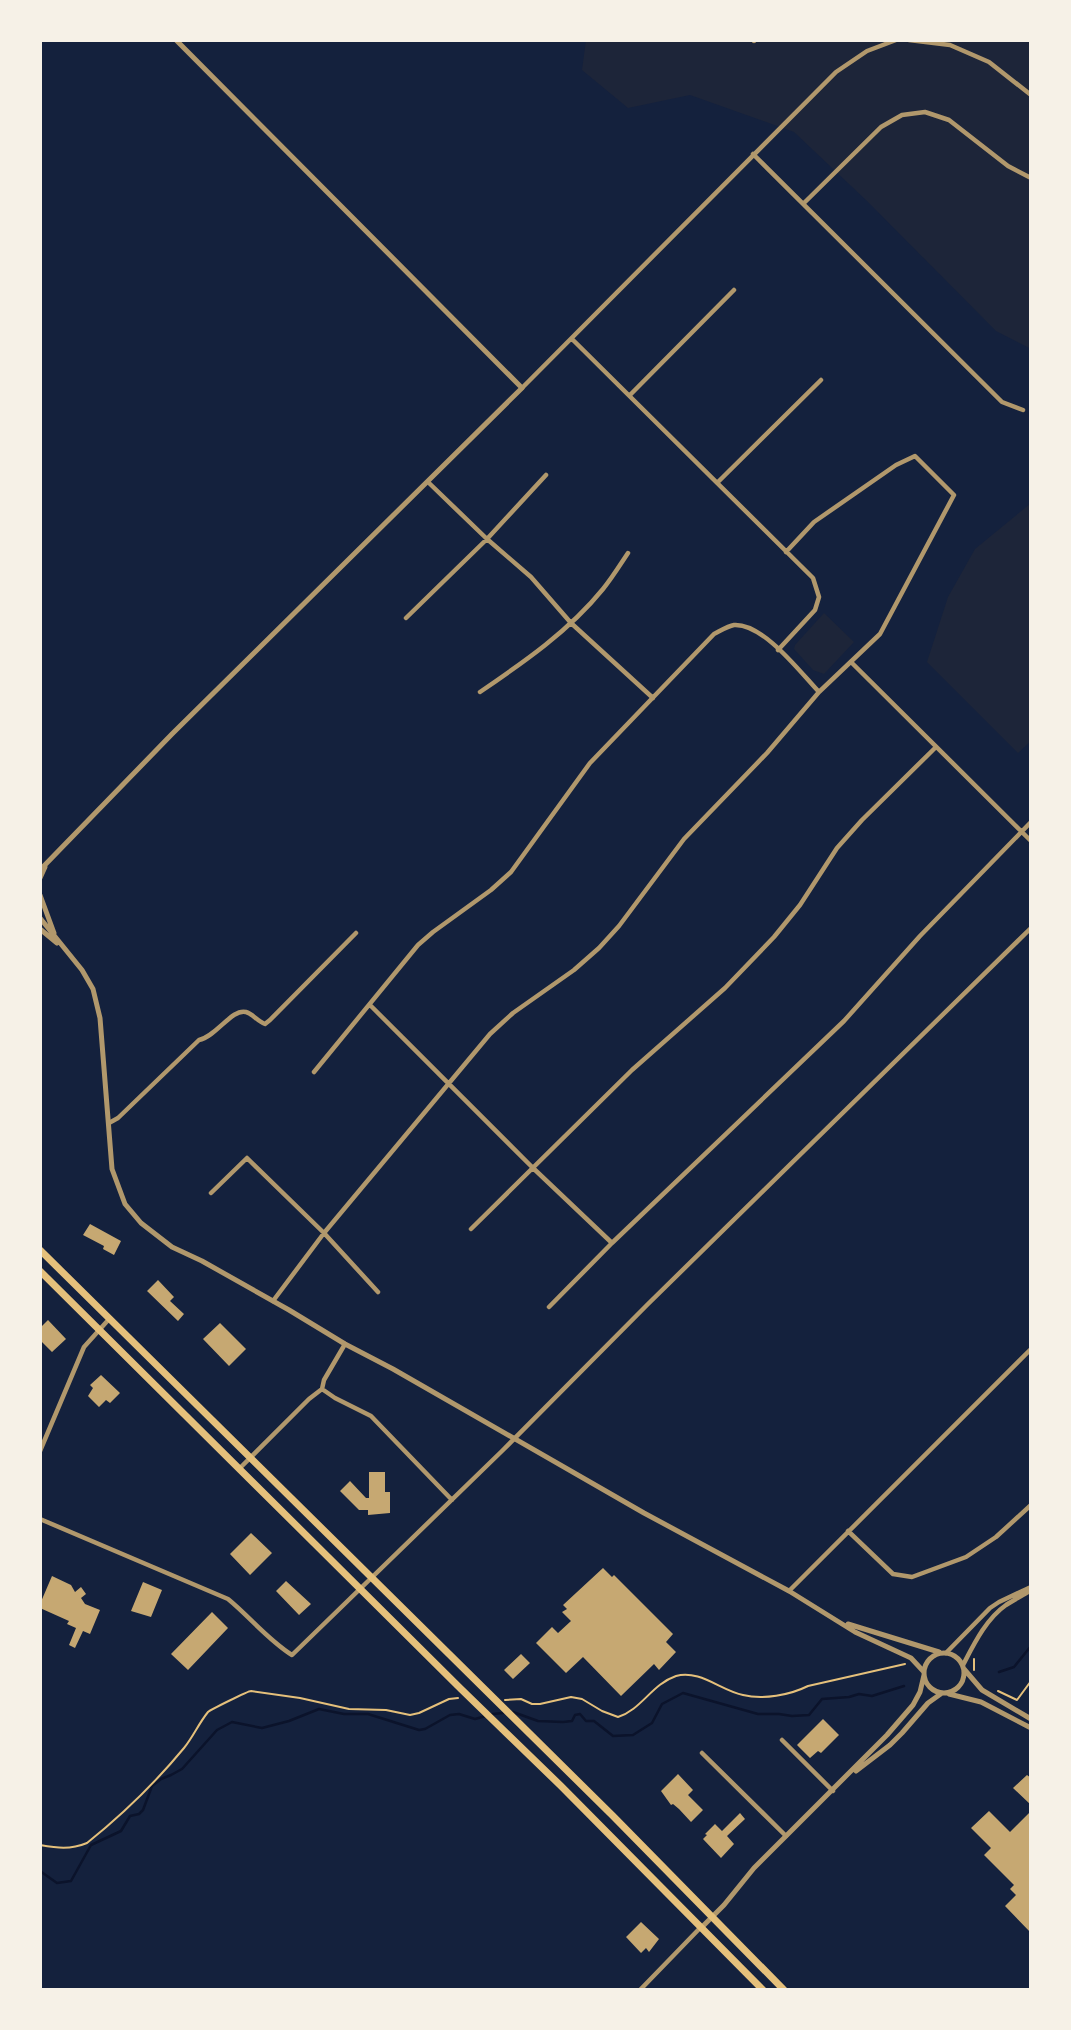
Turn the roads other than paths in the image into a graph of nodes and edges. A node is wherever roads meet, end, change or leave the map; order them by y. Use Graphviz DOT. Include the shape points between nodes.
graph roads {
  1 [pos="176,40"];
  2 [pos="896,40"];
  3 [pos="909,40"];
  4 [pos="1031,95"];
  5 [pos="753,154"];
  6 [pos="1031,178"];
  7 [pos="803,204"];
  8 [pos="734,290"];
  9 [pos="572,339"];
  10 [pos="821,380"];
  11 [pos="522,388"];
  12 [pos="630,396"];
  13 [pos="1023,410"];
  14 [pos="547,475"];
  15 [pos="718,482"];
  16 [pos="429,483"];
  17 [pos="487,539"];
  18 [pos="786,552"];
  19 [pos="628,553"];
  20 [pos="405,618"];
  21 [pos="571,623"];
  22 [pos="778,650"];
  23 [pos="851,662"];
  24 [pos="480,692"];
  25 [pos="819,692"];
  26 [pos="653,698"];
  27 [pos="936,747"];
  28 [pos="1031,822"];
  29 [pos="1021,831"];
  30 [pos="1031,841"];
  31 [pos="47,864"];
  32 [pos="40,870"];
  33 [pos="40,878"];
  34 [pos="40,895"];
  35 [pos="40,919"];
  36 [pos="1031,928"];
  37 [pos="40,929"];
  38 [pos="356,933"];
  39 [pos="55,936"];
  40 [pos="61,946"];
  41 [pos="370,1005"];
  42 [pos="314,1072"];
  43 [pos="449,1084"];
  44 [pos="109,1123"];
  45 [pos="533,1168"];
  46 [pos="211,1193"];
  47 [pos="471,1229"];
  48 [pos="324,1234"];
  49 [pos="612,1243"];
  50 [pos="40,1250"];
  51 [pos="40,1271"];
  52 [pos="378,1292"];
  53 [pos="273,1301"];
  54 [pos="549,1307"];
  55 [pos="110,1318"];
  56 [pos="99,1329"];
  57 [pos="345,1344"];
  58 [pos="1031,1349"];
  59 [pos="322,1389"];
  60 [pos="513,1440"];
  61 [pos="40,1451"];
  62 [pos="250,1458"];
  63 [pos="240,1468"];
  64 [pos="452,1500"];
  65 [pos="1031,1505"];
  66 [pos="40,1519"];
  67 [pos="848,1531"];
  68 [pos="372,1577"];
  69 [pos="361,1588"];
  70 [pos="1031,1588"];
  71 [pos="789,1591"];
  72 [pos="839,1621"];
  73 [pos="944,1653"];
  74 [pos="964,1667"];
  75 [pos="924,1673"];
  76 [pos="944,1693"];
  77 [pos="1031,1719"];
  78 [pos="1031,1728"];
  79 [pos="782,1740"];
  80 [pos="702,1753"];
  81 [pos="833,1791"];
  82 [pos="786,1837"];
  83 [pos="712,1916"];
  84 [pos="702,1927"];
  85 [pos="640,1990"];
  86 [pos="763,1990"];
  87 [pos="783,1990"];
  1 -- 11 [label="street"];
  2 -- 5 [label="street" via="867,51 836,72"];
  3 -- 4 [label="street" via="950,45 989,62"];
  5 -- 7 [label="street"];
  5 -- 9 [label="street"];
  6 -- 7 [label="street" via="949,120 925,111 902,115 881,127"];
  7 -- 13 [label="street" via="1002,402"];
  8 -- 12 [label="street"];
  9 -- 11 [label="street"];
  9 -- 12 [label="street"];
  10 -- 15 [label="street"];
  11 -- 16 [label="street"];
  12 -- 15 [label="street"];
  14 -- 17 [label="street"];
  15 -- 18 [label="street"];
  16 -- 17 [label="street"];
  16 -- 31 [label="street"];
  17 -- 20 [label="street"];
  17 -- 21 [label="street" via="531,577"];
  18 -- 22 [label="street" via="813,578 819,597 815,610"];
  18 -- 23 [label="street" via="814,522 915,456 954,495 880,634"];
  19 -- 21 [label="street"];
  21 -- 24 [label="street" via="532,657"];
  21 -- 26 [label="street"];
  22 -- 25 [label="street"];
  22 -- 26 [label="street" via="761,634 732,625 714,634"];
  23 -- 25 [label="street"];
  23 -- 27 [label="street"];
  25 -- 43 [label="street" via="684,839 619,926 574,970 490,1034"];
  26 -- 41 [label="street" via="590,763 511,872 418,946"];
  27 -- 29 [label="street"];
  27 -- 45 [label="street" via="837,848 800,905 733,980 632,1070"];
  28 -- 29 [label="street"];
  29 -- 30 [label="street"];
  29 -- 49 [label="street" via="844,1021"];
  31 -- 32 [label="street"];
  31 -- 33 [label="street"];
  34 -- 39 [label="street"];
  35 -- 39 [label="street"];
  36 -- 60 [label="street"];
  37 -- 40 [label="street"];
  38 -- 44 [label="street" via="265,1024 248,1012 234,1014"];
  39 -- 40 [label="street"];
  40 -- 44 [label="street" via="93,989 100,1018"];
  41 -- 42 [label="street"];
  41 -- 43 [label="street"];
  43 -- 45 [label="street"];
  43 -- 48 [label="street"];
  44 -- 53 [label="street" via="116,1182 125,1204 141,1223 172,1247"];
  45 -- 47 [label="street"];
  45 -- 49 [label="street"];
  46 -- 48 [label="street" via="247,1158"];
  48 -- 52 [label="street"];
  48 -- 53 [label="street"];
  49 -- 54 [label="street"];
  50 -- 55 [label="highway"];
  51 -- 56 [label="highway"];
  53 -- 57 [label="street"];
  55 -- 56 [label="street"];
  55 -- 62 [label="highway"];
  56 -- 61 [label="street" via="85,1347"];
  56 -- 63 [label="highway"];
  57 -- 59 [label="street"];
  57 -- 60 [label="street"];
  58 -- 67 [label="street"];
  59 -- 62 [label="street"];
  59 -- 64 [label="street" via="371,1416"];
  60 -- 64 [label="street"];
  60 -- 71 [label="street"];
  62 -- 63 [label="street"];
  62 -- 68 [label="highway"];
  63 -- 69 [label="highway"];
  64 -- 68 [label="street"];
  65 -- 67 [label="street" via="966,1557 912,1577 893,1574"];
  66 -- 69 [label="street" via="228,1599 292,1655"];
  67 -- 71 [label="street"];
  68 -- 69 [label="street"];
  68 -- 83 [label="highway"];
  69 -- 84 [label="highway"];
  70 -- 73 [label="street" via="990,1608"];
  70 -- 74 [label="street" via="995,1615"];
  71 -- 72 [label="street"];
  72 -- 73 [label="street"];
  72 -- 75 [label="street" via="911,1658"];
  73 -- 74 [label="street" via="956,1656"];
  73 -- 75 [label="street" via="928,1661"];
  74 -- 76 [label="street" via="962,1682"];
  74 -- 77 [label="street" via="982,1690"];
  75 -- 76 [label="street" via="928,1685"];
  75 -- 81 [label="street" via="913,1705"];
  76 -- 78 [label="street" via="981,1702"];
  76 -- 81 [label="street"];
  79 -- 81 [label="street"];
  80 -- 82 [label="street"];
  81 -- 82 [label="street"];
  82 -- 83 [label="street"];
  83 -- 84 [label="street"];
  83 -- 87 [label="highway"];
  84 -- 85 [label="street"];
  84 -- 86 [label="highway"];
}
